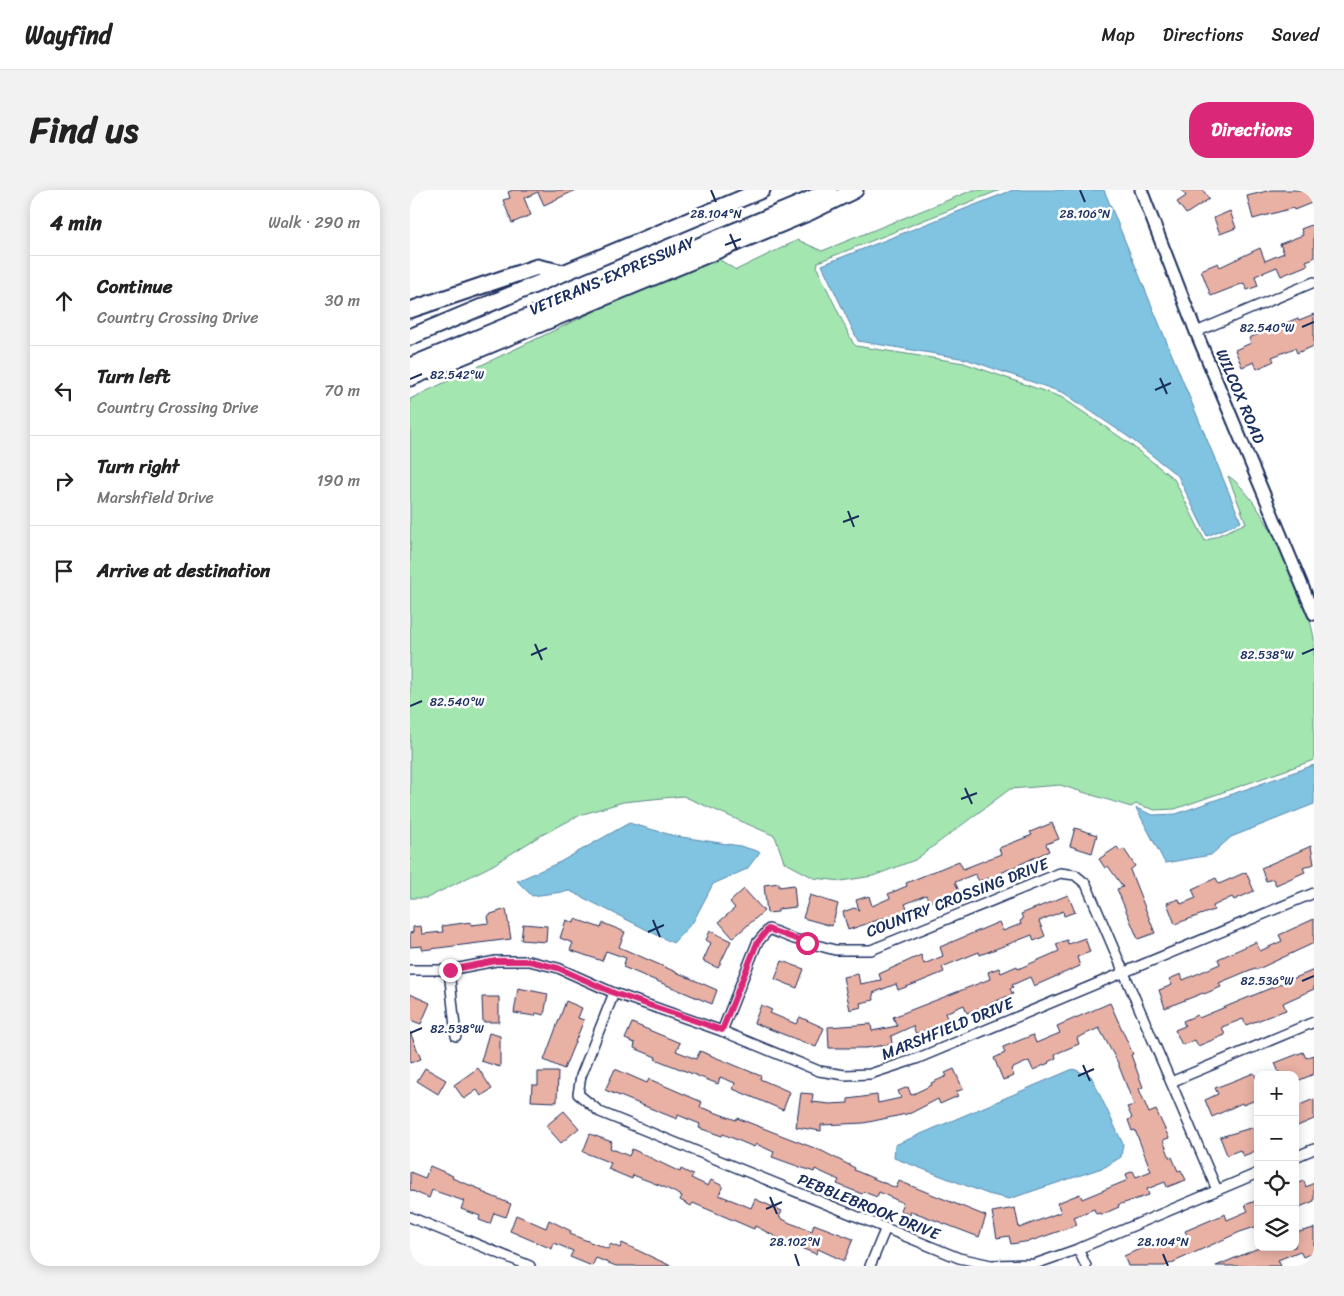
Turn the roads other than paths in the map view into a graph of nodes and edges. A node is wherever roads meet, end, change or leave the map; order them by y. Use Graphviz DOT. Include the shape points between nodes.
graph roads {
  1 [pos="762,190"];
  2 [pos="829,190"];
  3 [pos="854,190"];
  4 [pos="1141,190"];
  5 [pos="564,273"];
  6 [pos="1314,282"];
  7 [pos="410,310"];
  8 [pos="1196,332"];
  9 [pos="410,337"];
  10 [pos="410,366"];
  11 [pos="410,378"];
  12 [pos="1314,614"];
  13 [pos="1314,893"];
  14 [pos="410,970"];
  15 [pos="450,970"];
  16 [pos="1124,971"];
  17 [pos="614,993"];
  18 [pos="1314,1022"];
  19 [pos="722,1030"];
  20 [pos="456,1036"];
  21 [pos="1171,1082"];
  22 [pos="1314,1149"];
  23 [pos="1299,1155"];
  24 [pos="1254,1175"];
  25 [pos="1217,1190"];
  26 [pos="410,1217"];
  27 [pos="885,1230"];
  28 [pos="1078,1249"];
  29 [pos="530,1266"];
  30 [pos="870,1266"];
  31 [pos="1086,1266"];
  1 -- 5 [label="highway, VETERANS EXPRESSWAY"];
  2 -- 10 [label="highway"];
  3 -- 11 [label="highway, VETERANS EXPRESSWAY" via="810,212"];
  4 -- 8 [label="street, WILCOX ROAD"];
  5 -- 7 [label="highway" via="537,267"];
  5 -- 9 [label="highway, VETERANS EXPRESSWAY"];
  6 -- 8 [label="street"];
  8 -- 12 [label="street, WILCOX ROAD"];
  13 -- 16 [label="street, MARSHFIELD DRIVE"];
  14 -- 15 [label="street, MARSHFIELD DRIVE"];
  15 -- 17 [label="street, MARSHFIELD DRIVE" via="496,961 529,961 558,968"];
  15 -- 20 [label="street"];
  16 -- 19 [label="street, MARSHFIELD DRIVE" via="916,1059 870,1074 819,1071"];
  16 -- 19 [label="street, COUNTRY CROSSING DRIVE" via="1086,884 1075,875 1060,873 871,950 835,950 768,929 757,943"];
  16 -- 21 [label="street, COUNTRY CROSSING DRIVE"];
  17 -- 19 [label="street, MARSHFIELD DRIVE"];
  17 -- 27 [label="street, PEBBLEBROOK DRIVE" via="581,1076 578,1094 600,1112"];
  18 -- 21 [label="street"];
  21 -- 25 [label="street, COUNTRY CROSSING DRIVE"];
  22 -- 23 [label="street"];
  24 -- 25 [label="street, PEBBLEBROOK DRIVE"];
  25 -- 28 [label="street, PEBBLEBROOK DRIVE"];
  26 -- 29 [label="street"];
  27 -- 28 [label="street, PEBBLEBROOK DRIVE" via="959,1258 990,1265 1035,1264"];
  27 -- 30 [label="street"];
  28 -- 31 [label="street"];
}
